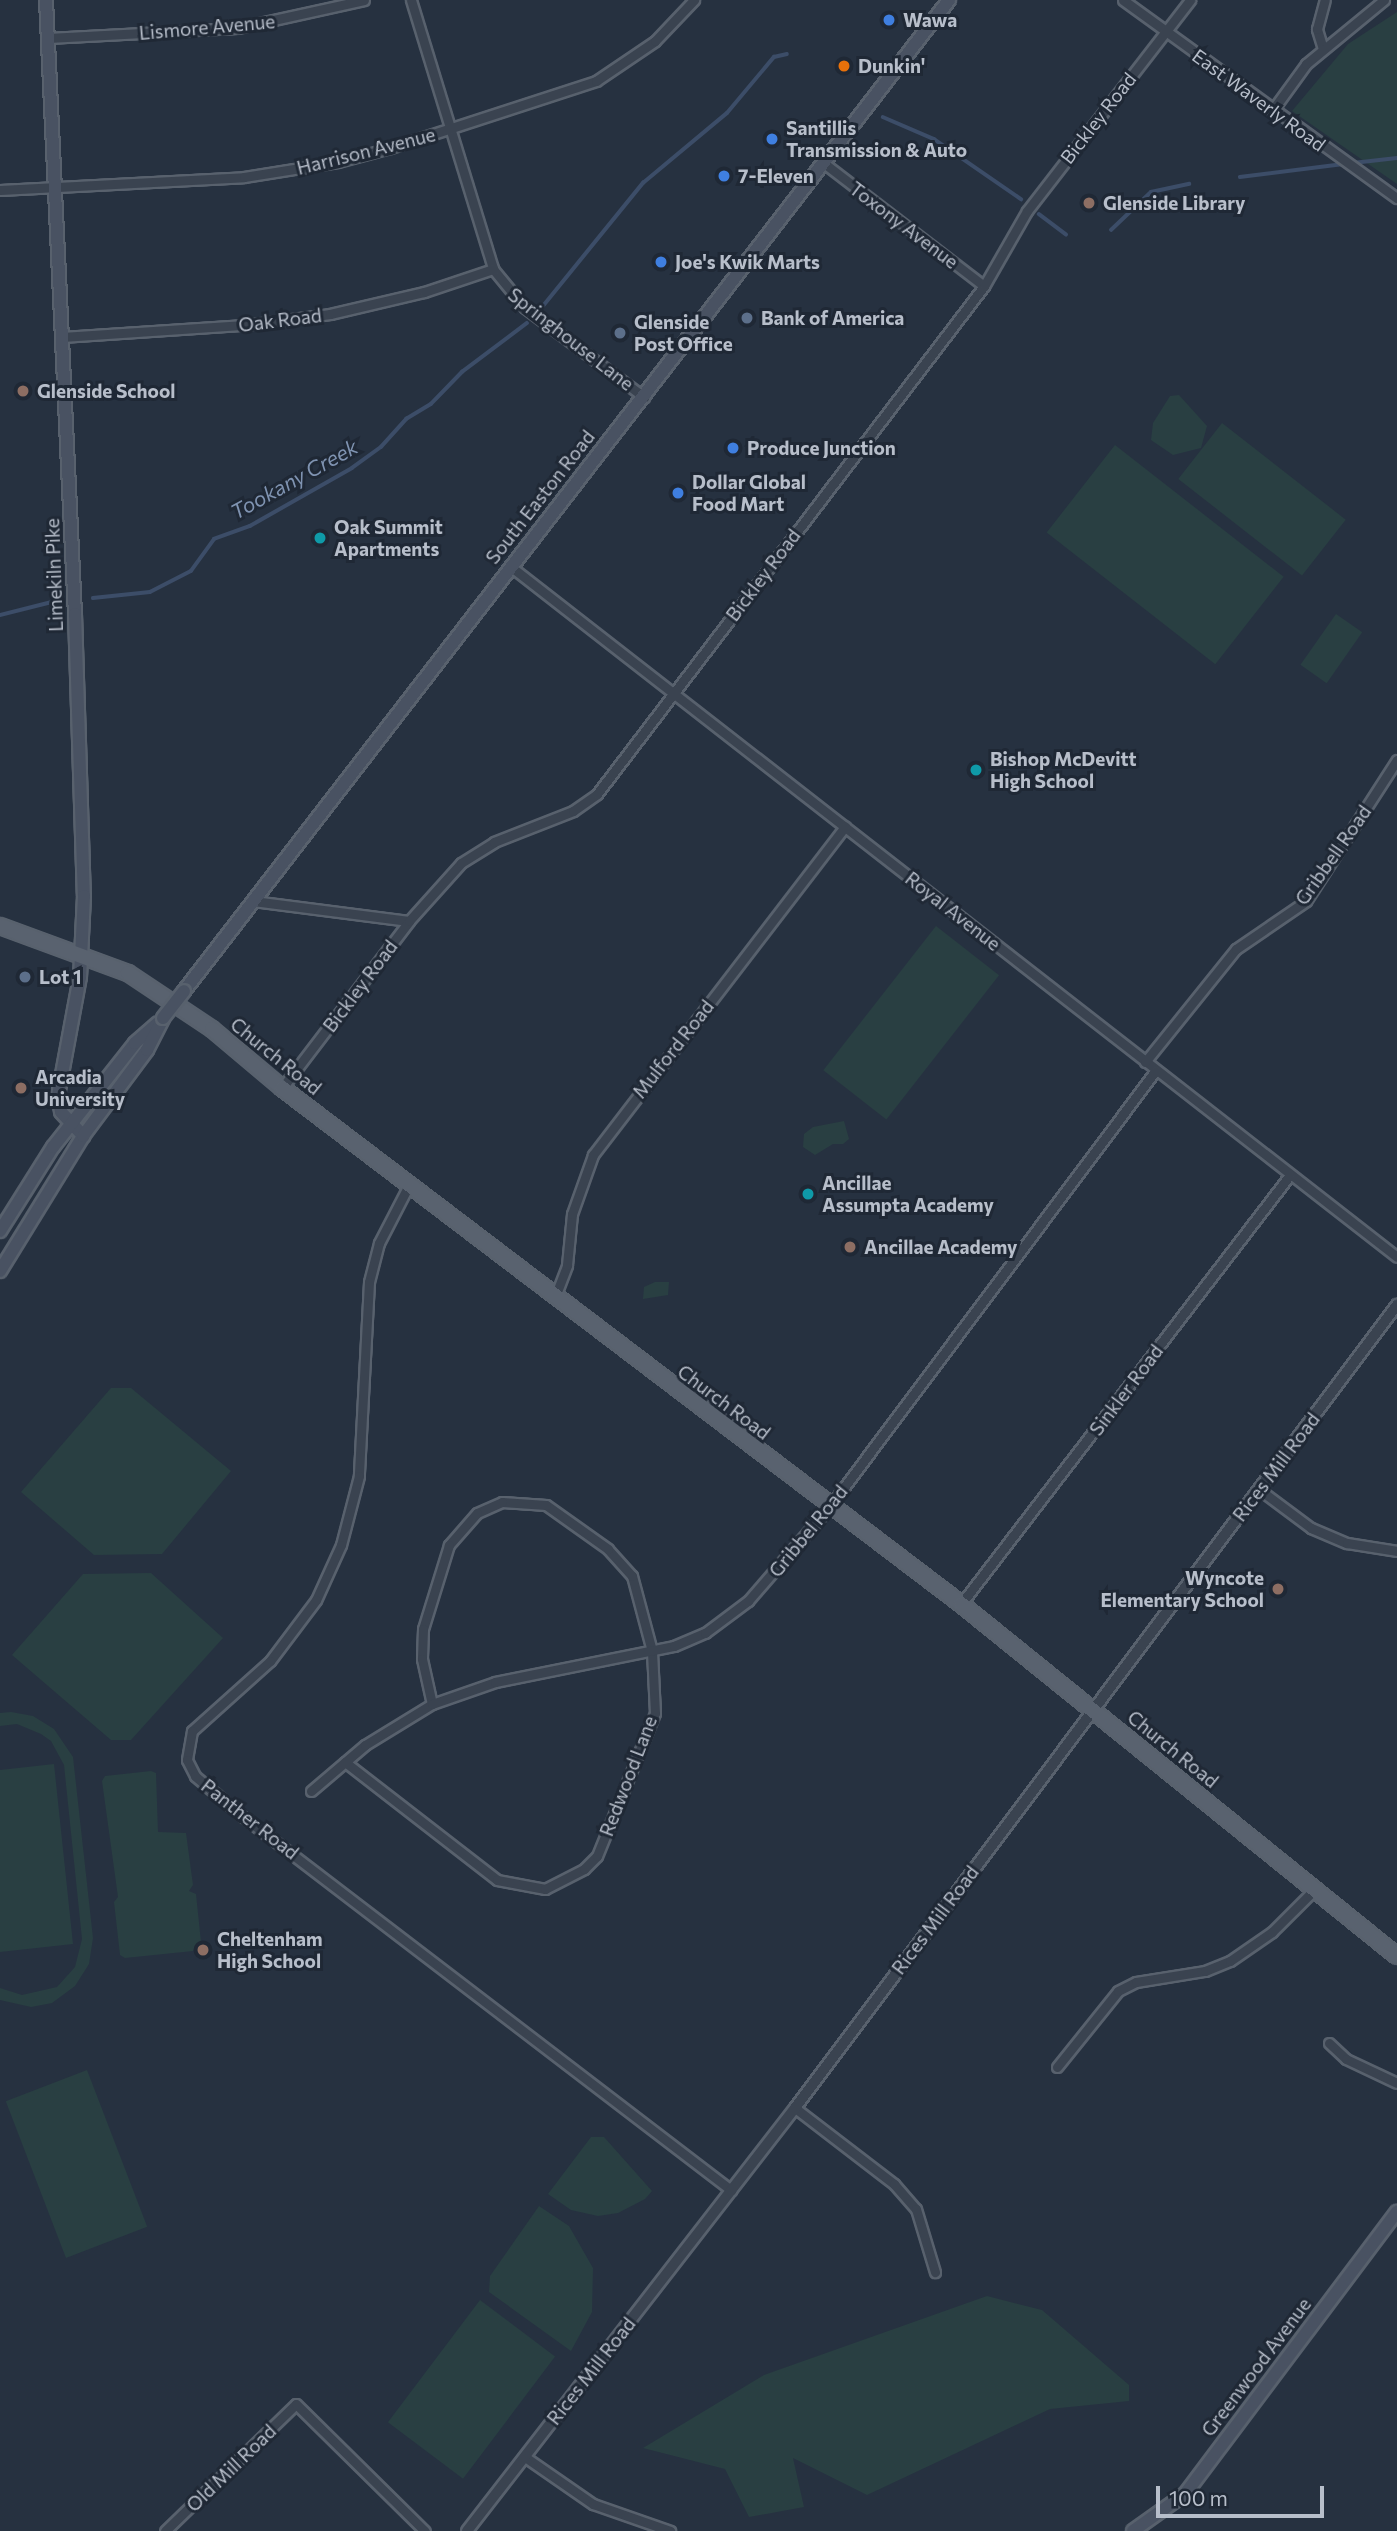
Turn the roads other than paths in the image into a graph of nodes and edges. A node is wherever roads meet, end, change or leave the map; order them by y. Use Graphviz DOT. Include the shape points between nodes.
graph roads {
  1 [pos="46,0"];
  2 [pos="364,0"];
  3 [pos="411,0"];
  4 [pos="694,0"];
  5 [pos="949,0"];
  6 [pos="1123,0"];
  7 [pos="1190,0"];
  8 [pos="1325,0"];
  9 [pos="1384,0"];
  10 [pos="1165,32"];
  11 [pos="48,38"];
  12 [pos="1323,49"];
  13 [pos="1272,111"];
  14 [pos="450,131"];
  15 [pos="825,164"];
  16 [pos="55,187"];
  17 [pos="0,190"];
  18 [pos="1397,198"];
  19 [pos="493,269"];
  20 [pos="984,286"];
  21 [pos="62,337"];
  22 [pos="644,397"];
  23 [pos="510,566"];
  24 [pos="674,692"];
  25 [pos="1397,760"];
  26 [pos="845,827"];
  27 [pos="253,901"];
  28 [pos="409,921"];
  29 [pos="0,926"];
  30 [pos="83,954"];
  31 [pos="163,1018"];
  32 [pos="1145,1062"];
  33 [pos="1156,1070"];
  34 [pos="282,1088"];
  35 [pos="71,1124"];
  36 [pos="83,1136"];
  37 [pos="1290,1175"];
  38 [pos="410,1183"];
  39 [pos="0,1231"];
  40 [pos="1397,1257"];
  41 [pos="0,1271"];
  42 [pos="555,1297"];
  43 [pos="1397,1305"];
  44 [pos="1260,1490"];
  45 [pos="830,1506"];
  46 [pos="1397,1551"];
  47 [pos="961,1604"];
  48 [pos="652,1651"];
  49 [pos="432,1704"];
  50 [pos="1092,1709"];
  51 [pos="345,1762"];
  52 [pos="311,1791"];
  53 [pos="1315,1888"];
  54 [pos="1397,1956"];
  55 [pos="1329,2043"];
  56 [pos="1057,2067"];
  57 [pos="1397,2084"];
  58 [pos="795,2108"];
  59 [pos="731,2190"];
  60 [pos="1397,2212"];
  61 [pos="935,2272"];
  62 [pos="525,2456"];
  63 [pos="165,2531"];
  64 [pos="425,2531"];
  65 [pos="467,2531"];
  66 [pos="670,2531"];
  67 [pos="1133,2531"];
  1 -- 11 [label="main road, Limekiln Pike"];
  2 -- 11 [label="street, Lismore Avenue" via="237,28"];
  3 -- 14 [label="street, Springhouse Lane"];
  4 -- 14 [label="street, Harrison Avenue" via="654,41 596,81"];
  5 -- 15 [label="main road, South Easton Road"];
  6 -- 10 [label="street, East Waverly Road"];
  7 -- 10 [label="street, Bickley Road"];
  8 -- 12 [label="street" via="1317,29"];
  9 -- 12 [label="street"];
  10 -- 13 [label="street, East Waverly Road"];
  10 -- 20 [label="street, Bickley Road" via="1027,211"];
  11 -- 16 [label="main road, Limekiln Pike"];
  12 -- 13 [label="street"];
  13 -- 18 [label="street, East Waverly Road"];
  14 -- 16 [label="street, Harrison Avenue" via="288,171 210,180"];
  14 -- 19 [label="street, Springhouse Lane"];
  15 -- 20 [label="street, Toxony Avenue"];
  15 -- 22 [label="main road, South Easton Road"];
  16 -- 17 [label="street, Harrison Avenue"];
  16 -- 21 [label="main road, Limekiln Pike"];
  19 -- 21 [label="street, Oak Road" via="424,292 330,314 245,325"];
  19 -- 22 [label="street, Springhouse Lane" via="525,308"];
  20 -- 24 [label="street, Bickley Road"];
  21 -- 30 [label="main road, Limekiln Pike" via="75,614"];
  22 -- 23 [label="main road, South Easton Road"];
  23 -- 24 [label="street, Royal Avenue"];
  23 -- 27 [label="main road, South Easton Road"];
  24 -- 26 [label="street, Royal Avenue"];
  24 -- 28 [label="street, Bickley Road" via="589,801 470,856"];
  25 -- 32 [label="street, Gribbell Road" via="1306,901 1236,949"];
  26 -- 32 [label="street, Royal Avenue"];
  26 -- 42 [label="street, Mulford Road" via="593,1156 572,1214 567,1265"];
  27 -- 28 [label="street"];
  27 -- 31 [label="main road, South Easton Road, bridge"];
  28 -- 34 [label="street, Bickley Road"];
  29 -- 30 [label="main road, Church Road"];
  30 -- 34 [label="main road, Church Road" via="149,984"];
  30 -- 35 [label="main road, Limekiln Pike" via="58,1082 61,1112"];
  31 -- 35 [label="main road, South Easton Road" via="135,1043"];
  31 -- 36 [label="main road, South Easton Road" via="147,1050"];
  32 -- 33 [label="street, Royal Avenue"];
  33 -- 37 [label="street, Royal Avenue"];
  33 -- 45 [label="street, Gribbel Road"];
  34 -- 38 [label="main road, Church Road"];
  35 -- 36 [label="main road, Limekiln Pike"];
  35 -- 39 [label="main road, South Easton Road"];
  36 -- 41 [label="main road, South Easton Road"];
  37 -- 40 [label="street, Royal Avenue"];
  37 -- 47 [label="street, Sinkler Road"];
  38 -- 42 [label="main road, Church Road"];
  38 -- 59 [label="street, Panther Road" via="374,1261 366,1304 359,1476 329,1575 270,1661 199,1724 188,1740 191,1769 242,1816"];
  42 -- 45 [label="main road, Church Road"];
  43 -- 44 [label="street, Rices Mill Road"];
  44 -- 46 [label="street" via="1311,1528 1347,1543"];
  44 -- 50 [label="street, Rices Mill Road"];
  45 -- 47 [label="main road, Church Road"];
  45 -- 48 [label="street, Gribbel Road" via="761,1589 734,1614 705,1633"];
  47 -- 50 [label="main road, Church Road"];
  48 -- 49 [label="street, Gribbel Road" via="495,1682"];
  48 -- 49 [label="street, Redwood Lane" via="642,1600 617,1557 552,1508 502,1502 468,1520 445,1554 423,1629 422,1659"];
  48 -- 51 [label="street, Redwood Lane" via="657,1687 652,1725 597,1856 555,1886 532,1889 497,1880"];
  49 -- 51 [label="street, Gribbel Road"];
  50 -- 53 [label="main road, Church Road"];
  50 -- 58 [label="street, Rices Mill Road"];
  51 -- 52 [label="street, Gribbel Road"];
  53 -- 54 [label="main road, Church Road"];
  53 -- 56 [label="street" via="1272,1931 1230,1961 1205,1971 1136,1982 1118,1991"];
  55 -- 57 [label="street" via="1346,2059"];
  58 -- 59 [label="street, Rices Mill Road"];
  58 -- 61 [label="street" via="894,2184 916,2209"];
  59 -- 62 [label="street, Rices Mill Road"];
  60 -- 67 [label="main road, Greenwood Avenue" via="1185,2494"];
  62 -- 65 [label="street, Rices Mill Road"];
  62 -- 66 [label="street" via="593,2504"];
  63 -- 64 [label="street, Old Mill Road" via="296,2404"];
}
